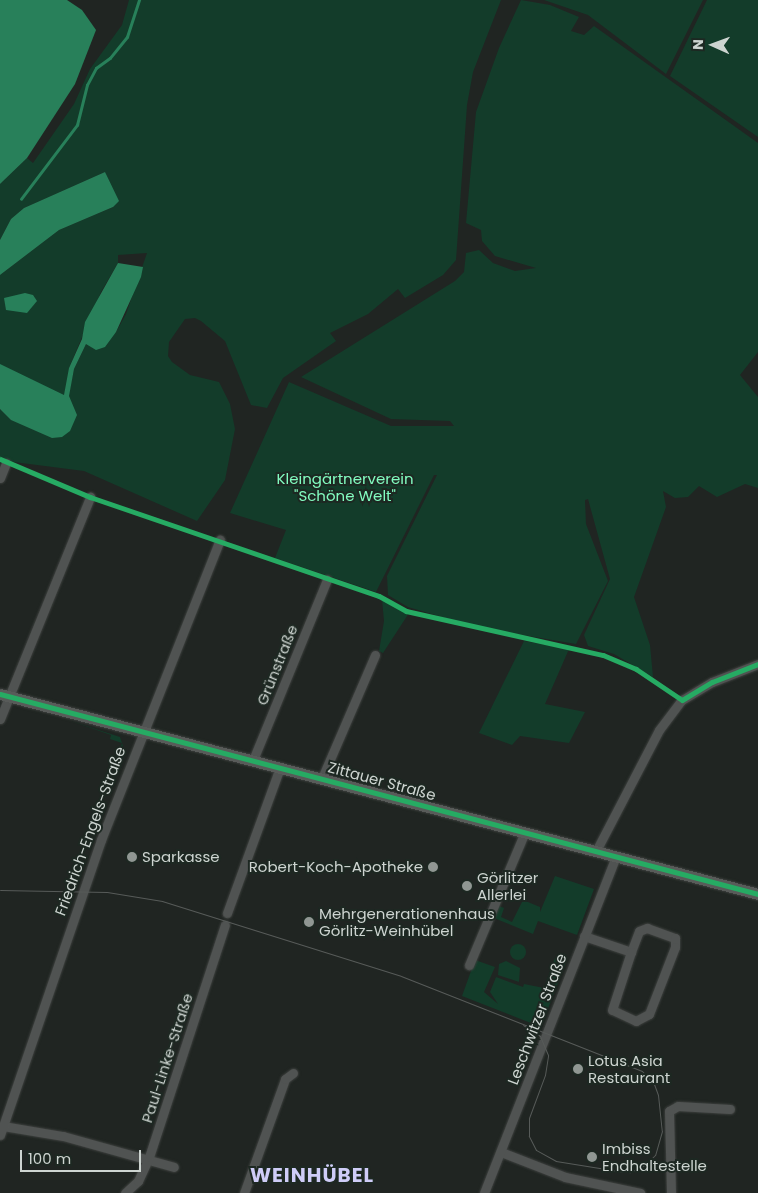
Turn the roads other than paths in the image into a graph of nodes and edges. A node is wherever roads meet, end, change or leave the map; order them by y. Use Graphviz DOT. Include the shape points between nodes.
graph roads {
  1 [pos="6,463"];
  2 [pos="0,478"];
  3 [pos="90,497"];
  4 [pos="220,540"];
  5 [pos="327,580"];
  6 [pos="375,655"];
  7 [pos="758,664"];
  8 [pos="4,695"];
  9 [pos="0,719"];
  10 [pos="141,732"];
  11 [pos="253,760"];
  12 [pos="280,767"];
  13 [pos="322,778"];
  14 [pos="525,832"];
  15 [pos="596,851"];
  16 [pos="616,856"];
  17 [pos="758,894"];
  18 [pos="227,913"];
  19 [pos="225,925"];
  20 [pos="584,936"];
  21 [pos="631,952"];
  22 [pos="469,965"];
  23 [pos="293,1073"];
  24 [pos="730,1109"];
  25 [pos="2,1131"];
  26 [pos="501,1152"];
  27 [pos="150,1158"];
  28 [pos="174,1167"];
  29 [pos="125,1193"];
  30 [pos="244,1193"];
  31 [pos="484,1193"];
  32 [pos="640,1193"];
  33 [pos="671,1193"];
  1 -- 2 [label="street"];
  3 -- 8 [label="street"];
  4 -- 10 [label="street, Friedrich-Engels-Straße"];
  5 -- 11 [label="street, Grünstraße"];
  6 -- 13 [label="street"];
  7 -- 15 [label="street" via="712,682 682,700 658,730"];
  8 -- 9 [label="street"];
  8 -- 10 [label="main road, Zittauer Straße"];
  10 -- 11 [label="main road, Zittauer Straße"];
  10 -- 25 [label="street, Friedrich-Engels-Straße" via="79,899"];
  11 -- 12 [label="main road, Zittauer Straße"];
  12 -- 13 [label="main road, Zittauer Straße"];
  12 -- 18 [label="street"];
  13 -- 14 [label="main road, Zittauer Straße"];
  14 -- 15 [label="main road, Zittauer Straße"];
  14 -- 22 [label="street"];
  15 -- 16 [label="main road, Zittauer Straße"];
  16 -- 17 [label="main road, Zittauer Straße"];
  16 -- 20 [label="street, Leschwitzer Straße"];
  19 -- 27 [label="street, Paul-Linke-Straße"];
  20 -- 21 [label="street"];
  20 -- 26 [label="street, Leschwitzer Straße"];
  21 -- 21 [label="street" via="639,931 647,928 675,938 675,947 649,1014 642,1021 612,1010"];
  23 -- 30 [label="street" via="285,1079"];
  24 -- 33 [label="street" via="678,1106 669,1111"];
  25 -- 27 [label="street" via="62,1136"];
  26 -- 31 [label="street, Leschwitzer Straße"];
  26 -- 32 [label="street" via="565,1177"];
  27 -- 28 [label="street"];
  27 -- 29 [label="street, Paul-Linke-Straße" via="138,1180"];
}
